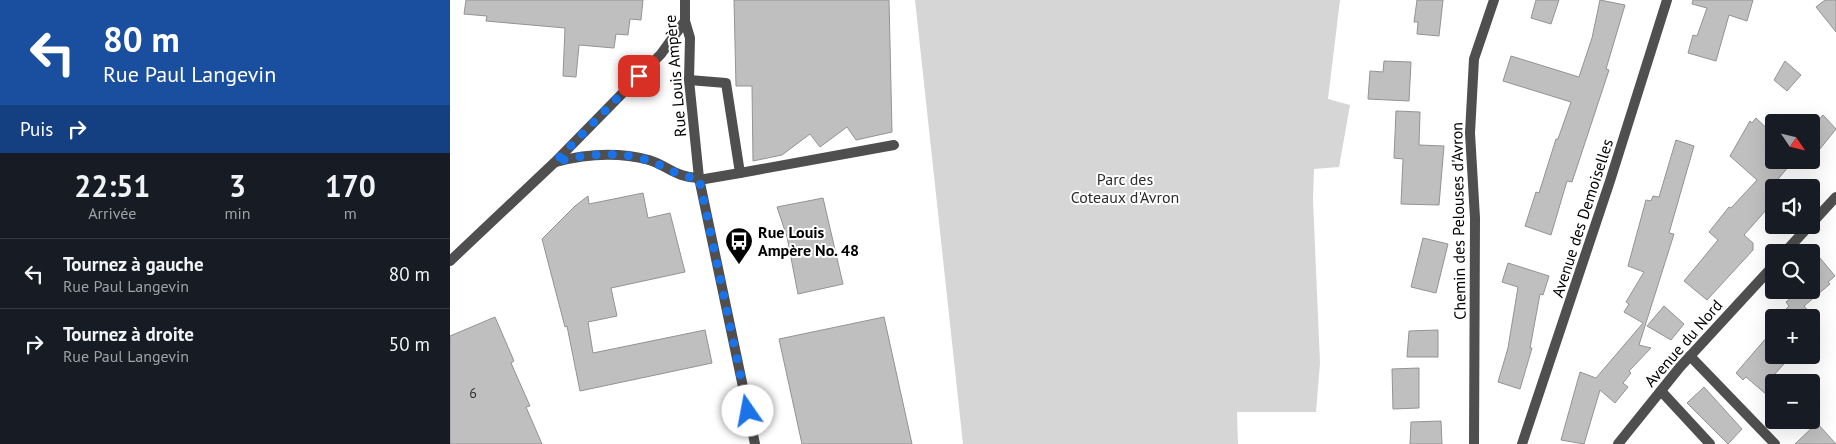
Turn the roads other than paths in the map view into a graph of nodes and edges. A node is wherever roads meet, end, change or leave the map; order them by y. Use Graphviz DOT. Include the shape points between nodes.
graph roads {
  1 [pos="685,0"];
  2 [pos="1494,0"];
  3 [pos="1667,0"];
  4 [pos="685,21"];
  5 [pos="690,80"];
  6 [pos="894,145"];
  7 [pos="555,162"];
  8 [pos="740,174"];
  9 [pos="699,179"];
  10 [pos="1836,197"];
  11 [pos="1820,214"];
  12 [pos="1802,234"];
  13 [pos="1792,244"];
  14 [pos="450,262"];
  15 [pos="1765,275"];
  16 [pos="1690,356"];
  17 [pos="1661,391"];
  18 [pos="755,444"];
  19 [pos="1474,444"];
  20 [pos="1522,444"];
  21 [pos="1618,444"];
  22 [pos="1710,444"];
  23 [pos="1775,444"];
  1 -- 4 [label="street, Rue Louis Ampère"];
  2 -- 19 [label="street, Chemin des Pelouses d'Avron" via="1474,59 1470,133 1475,218"];
  3 -- 20 [label="street, Avenue des Demoiselles"];
  4 -- 5 [label="street, Rue Louis Ampère" via="690,38"];
  4 -- 7 [label="street" via="661,54"];
  5 -- 8 [label="street" via="726,82"];
  5 -- 9 [label="street, Rue Louis Ampère"];
  6 -- 8 [label="street"];
  7 -- 9 [label="street" via="579,156 624,156 650,160 688,179"];
  7 -- 14 [label="street"];
  8 -- 9 [label="street"];
  9 -- 18 [label="street, Rue Louis Ampère"];
  10 -- 11 [label="street"];
  12 -- 13 [label="street"];
  15 -- 16 [label="street, Avenue du Nord"];
  16 -- 17 [label="street, Avenue du Nord"];
  16 -- 23 [label="street"];
  17 -- 21 [label="street, Avenue du Nord"];
  17 -- 22 [label="street"];
}
